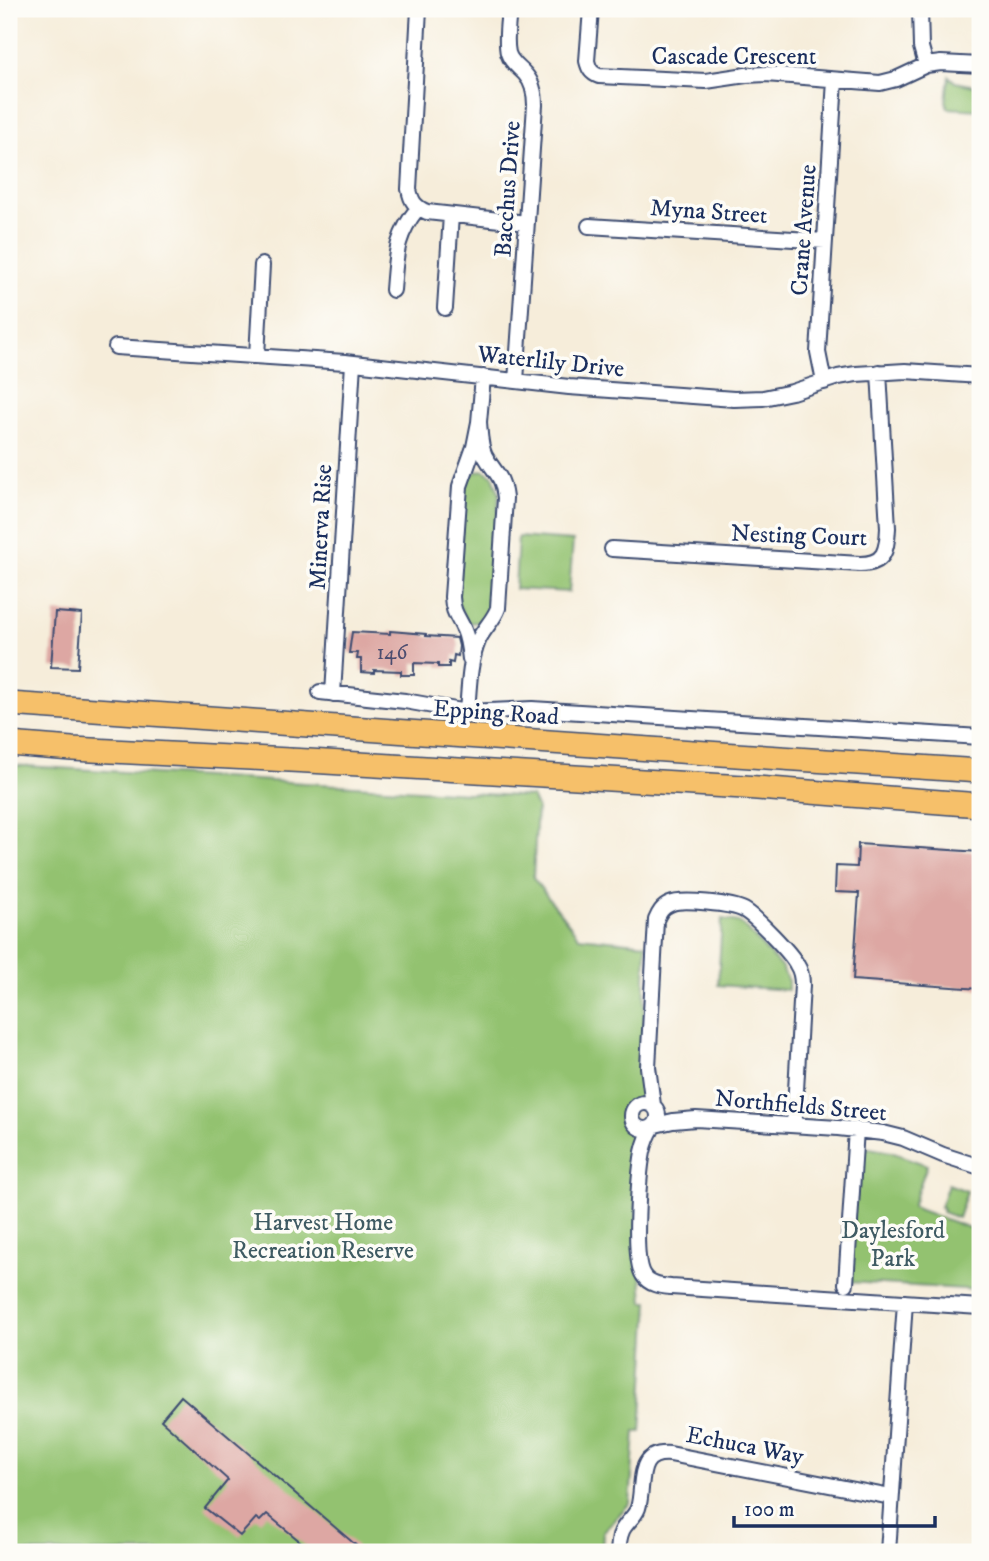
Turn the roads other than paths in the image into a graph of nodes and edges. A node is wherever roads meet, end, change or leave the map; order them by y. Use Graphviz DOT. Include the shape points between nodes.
graph roads {
  1 [pos="419,9"];
  2 [pos="509,9"];
  3 [pos="591,9"];
  4 [pos="920,9"];
  5 [pos="926,65"];
  6 [pos="980,65"];
  7 [pos="835,80"];
  8 [pos="418,208"];
  9 [pos="452,215"];
  10 [pos="527,223"];
  11 [pos="589,226"];
  12 [pos="825,241"];
  13 [pos="262,265"];
  14 [pos="393,290"];
  15 [pos="445,308"];
  16 [pos="116,347"];
  17 [pos="257,356"];
  18 [pos="353,363"];
  19 [pos="879,372"];
  20 [pos="980,376"];
  21 [pos="483,377"];
  22 [pos="516,381"];
  23 [pos="824,382"];
  24 [pos="479,422"];
  25 [pos="466,469"];
  26 [pos="495,469"];
  27 [pos="612,549"];
  28 [pos="457,619"];
  29 [pos="489,622"];
  30 [pos="471,669"];
  31 [pos="327,693"];
  32 [pos="9,704"];
  33 [pos="467,712"];
  34 [pos="980,737"];
  35 [pos="9,744"];
  36 [pos="980,771"];
  37 [pos="980,804"];
  38 [pos="649,1105"];
  39 [pos="696,1119"];
  40 [pos="793,1125"];
  41 [pos="637,1126"];
  42 [pos="654,1126"];
  43 [pos="856,1129"];
  44 [pos="641,1166"];
  45 [pos="980,1167"];
  46 [pos="846,1284"];
  47 [pos="905,1303"];
  48 [pos="980,1307"];
  49 [pos="891,1497"];
  50 [pos="618,1552"];
  51 [pos="888,1552"];
  1 -- 8 [label="street" via="409,189"];
  2 -- 10 [label="street, Bacchus Drive" via="509,54 535,96"];
  3 -- 7 [label="street, Cascade Crescent" via="587,61 592,73 599,76 706,81 766,74"];
  4 -- 5 [label="street"];
  5 -- 6 [label="street, Cascade Crescent"];
  5 -- 7 [label="street, Cascade Crescent" via="880,83"];
  7 -- 12 [label="street, Crane Avenue"];
  8 -- 9 [label="street"];
  8 -- 14 [label="street" via="397,247"];
  9 -- 10 [label="street"];
  9 -- 15 [label="street"];
  10 -- 22 [label="street, Bacchus Drive"];
  11 -- 12 [label="street, Myna Street"];
  12 -- 23 [label="street, Crane Avenue" via="818,352"];
  13 -- 17 [label="street"];
  16 -- 17 [label="street, Waterlily Drive"];
  17 -- 18 [label="street, Waterlily Drive"];
  18 -- 21 [label="street, Waterlily Drive"];
  18 -- 31 [label="street, Minerva Rise"];
  19 -- 20 [label="street, Waterlily Drive"];
  19 -- 23 [label="street, Waterlily Drive"];
  19 -- 27 [label="street, Nesting Court" via="888,528 885,553 876,562"];
  21 -- 22 [label="street, Waterlily Drive"];
  21 -- 24 [label="street"];
  22 -- 23 [label="street, Waterlily Drive" via="734,399 763,398"];
  24 -- 25 [label="street"];
  24 -- 26 [label="street" via="481,447"];
  25 -- 26 [label="street" via="483,465"];
  25 -- 28 [label="street" via="460,486 452,597"];
  26 -- 29 [label="street" via="505,498 498,602"];
  28 -- 29 [label="street" via="469,626"];
  28 -- 30 [label="street" via="469,644"];
  29 -- 30 [label="street"];
  30 -- 33 [label="street"];
  31 -- 33 [label="street, Epping Road"];
  32 -- 36 [label="main road, Epping Road"];
  33 -- 34 [label="street, Epping Road" via="532,709"];
  35 -- 37 [label="main road"];
  38 -- 39 [label="street, Northfields Street"];
  38 -- 40 [label="street" via="658,914 672,902 726,904 751,914 800,971"];
  38 -- 41 [label="street" via="634,1110"];
  38 -- 42 [label="street" via="659,1118"];
  39 -- 40 [label="street, Northfields Street"];
  39 -- 42 [label="street, Northfields Street"];
  40 -- 43 [label="street, Northfields Street"];
  41 -- 42 [label="street"];
  41 -- 44 [label="street"];
  42 -- 44 [label="street"];
  43 -- 45 [label="street, Northfields Street" via="903,1138"];
  43 -- 46 [label="street"];
  44 -- 47 [label="street" via="637,1251 640,1269 654,1284"];
  47 -- 48 [label="street"];
  47 -- 49 [label="street"];
  49 -- 50 [label="street, Echuca Way" via="657,1455 643,1469 639,1504 621,1532"];
  49 -- 51 [label="street"];
}
